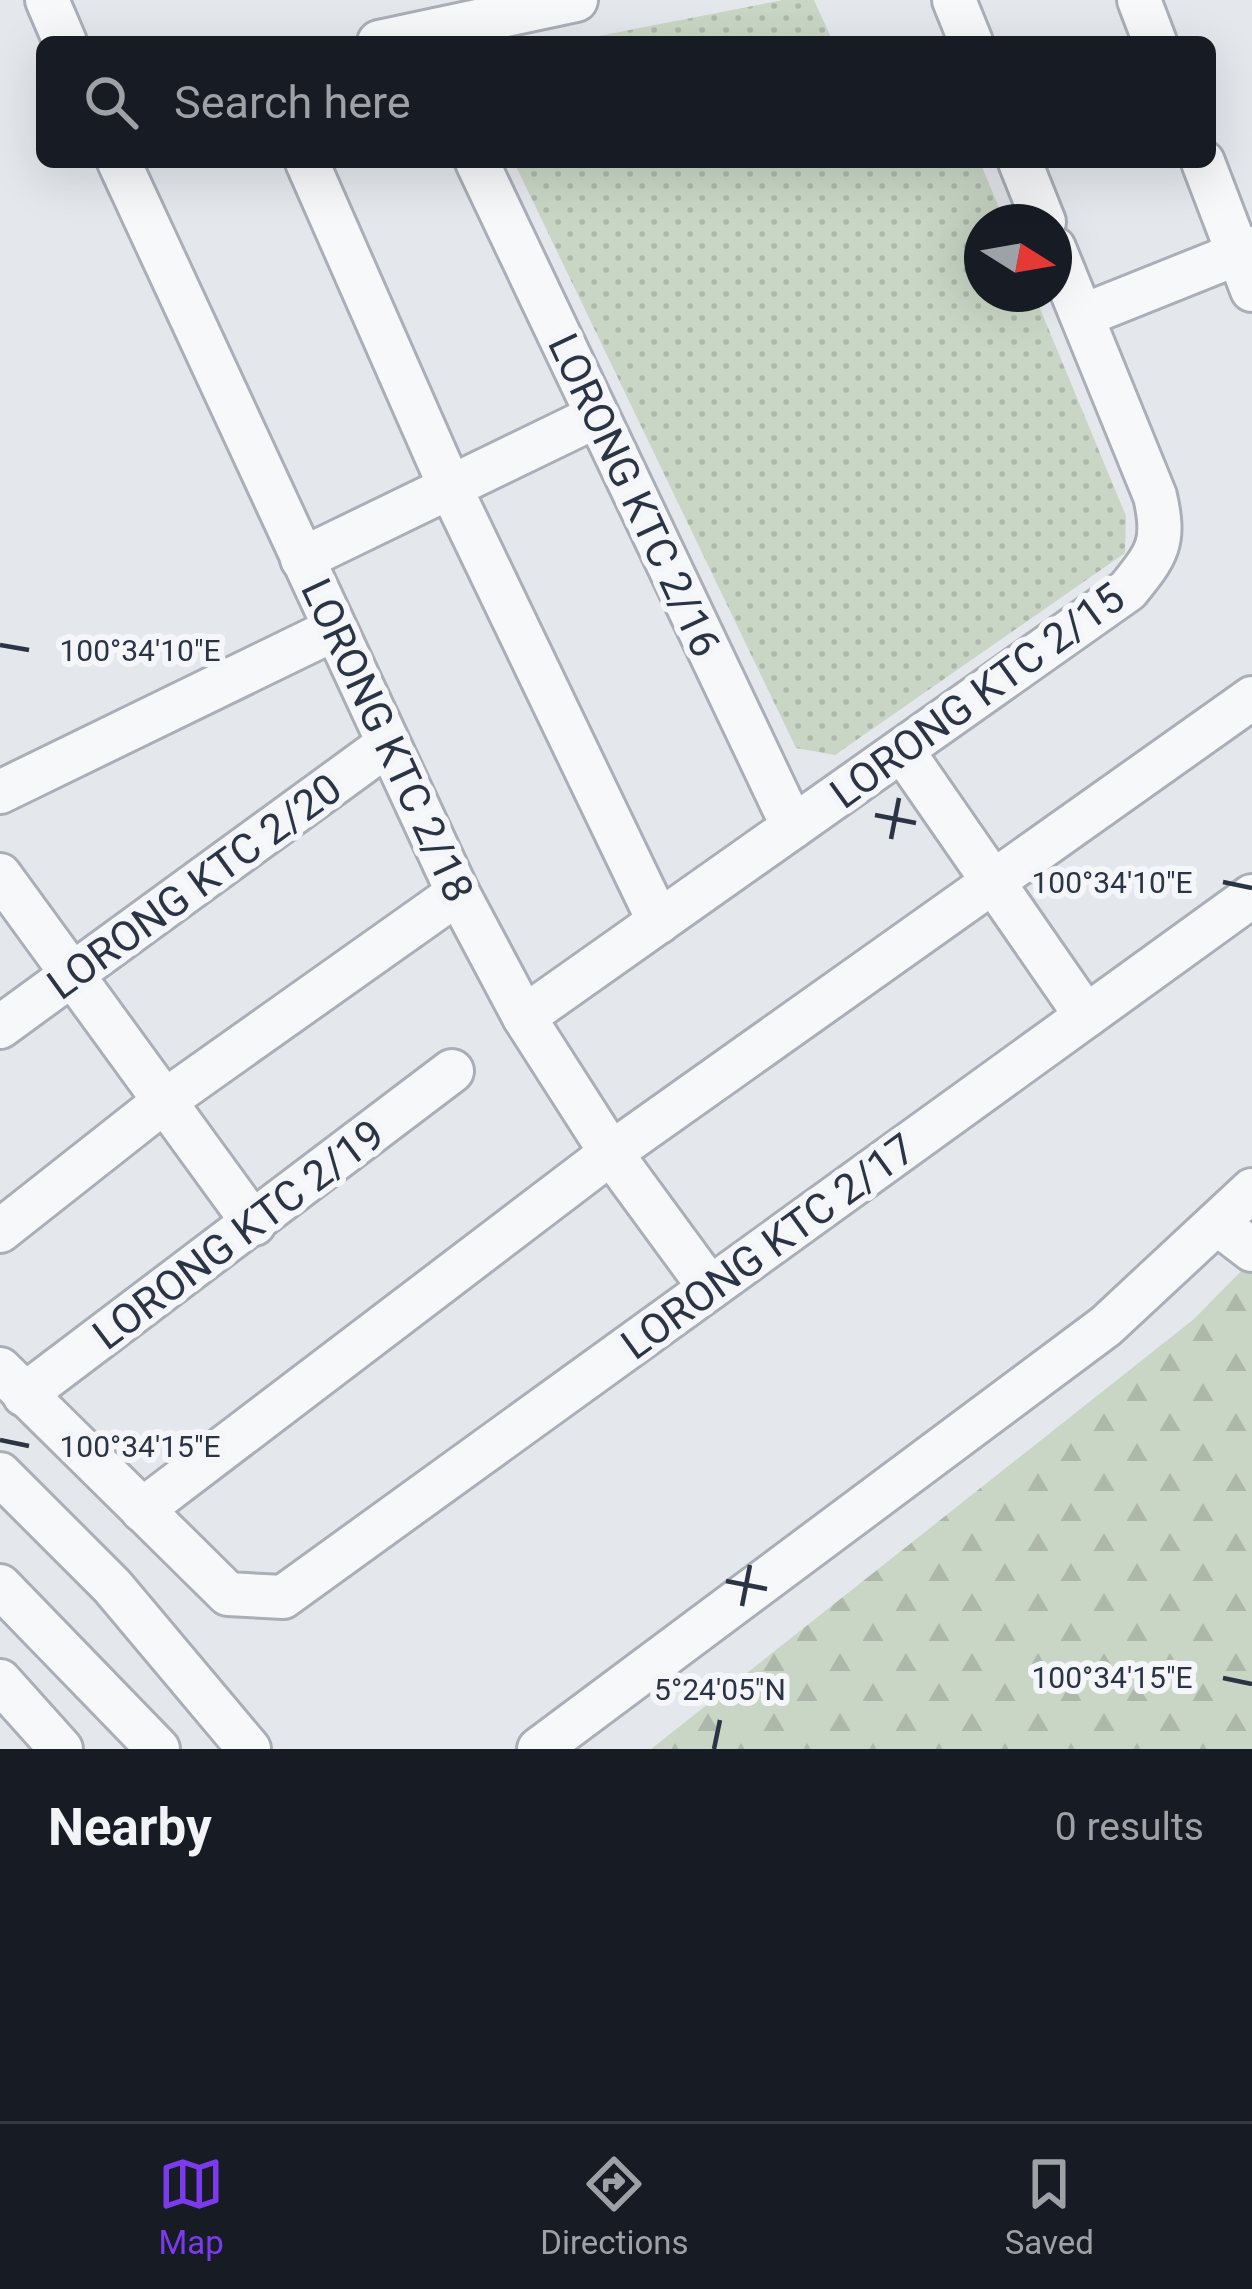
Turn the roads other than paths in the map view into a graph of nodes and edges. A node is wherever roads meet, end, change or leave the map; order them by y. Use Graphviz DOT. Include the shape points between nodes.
graph roads {
  1 [pos="47,0"];
  2 [pos="576,0"];
  3 [pos="954,0"];
  4 [pos="1139,0"];
  5 [pos="490,9"];
  6 [pos="62,36"];
  7 [pos="414,36"];
  8 [pos="969,36"];
  9 [pos="1153,36"];
  10 [pos="121,168"];
  11 [pos="310,168"];
  12 [pos="480,168"];
  13 [pos="1022,168"];
  14 [pos="1205,168"];
  15 [pos="1037,204"];
  16 [pos="1247,264"];
  17 [pos="1072,292"];
  18 [pos="1082,316"];
  19 [pos="597,416"];
  20 [pos="450,487"];
  21 [pos="302,559"];
  22 [pos="334,629"];
  23 [pos="1252,698"];
  24 [pos="388,744"];
  25 [pos="902,750"];
  26 [pos="0,792"];
  27 [pos="793,827"];
  28 [pos="0,874"];
  29 [pos="993,882"];
  30 [pos="458,893"];
  31 [pos="1252,896"];
  32 [pos="659,922"];
  33 [pos="73,974"];
  34 [pos="1086,1016"];
  35 [pos="524,1017"];
  36 [pos="0,1028"];
  37 [pos="452,1071"];
  38 [pos="166,1100"];
  39 [pos="611,1153"];
  40 [pos="1252,1190"];
  41 [pos="254,1224"];
  42 [pos="1218,1224"];
  43 [pos="0,1231"];
  44 [pos="1252,1250"];
  45 [pos="710,1288"];
  46 [pos="12,1382"];
  47 [pos="0,1474"];
  48 [pos="142,1510"];
  49 [pos="0,1586"];
  50 [pos="0,1681"];
  51 [pos="48,1743"];
  52 [pos="158,1749"];
  53 [pos="249,1749"];
  54 [pos="538,1749"];
  1 -- 6 [label="street"];
  2 -- 5 [label="street"];
  3 -- 8 [label="street"];
  4 -- 9 [label="street"];
  5 -- 7 [label="street"];
  10 -- 21 [label="street, LORONG KTC 2/18"];
  11 -- 20 [label="street"];
  12 -- 19 [label="street, LORONG KTC 2/16"];
  13 -- 15 [label="street"];
  14 -- 16 [label="street"];
  16 -- 18 [label="street"];
  17 -- 18 [label="street, LORONG KTC 2/15"];
  18 -- 25 [label="street, LORONG KTC 2/15" via="1155,496 1162,528 1152,560 1128,590"];
  19 -- 20 [label="street"];
  19 -- 27 [label="street, LORONG KTC 2/16"];
  20 -- 21 [label="street"];
  20 -- 32 [label="street"];
  21 -- 22 [label="street, LORONG KTC 2/18"];
  22 -- 24 [label="street, LORONG KTC 2/18"];
  22 -- 26 [label="street"];
  23 -- 29 [label="street"];
  24 -- 30 [label="street, LORONG KTC 2/18"];
  24 -- 33 [label="street, LORONG KTC 2/20"];
  25 -- 27 [label="street, LORONG KTC 2/15"];
  25 -- 29 [label="street"];
  27 -- 32 [label="street, LORONG KTC 2/15"];
  28 -- 33 [label="street"];
  29 -- 34 [label="street"];
  29 -- 39 [label="street"];
  30 -- 35 [label="street, LORONG KTC 2/18"];
  30 -- 38 [label="street"];
  31 -- 34 [label="street, LORONG KTC 2/17"];
  32 -- 35 [label="street, LORONG KTC 2/15"];
  33 -- 36 [label="street, LORONG KTC 2/20"];
  33 -- 38 [label="street"];
  34 -- 45 [label="street, LORONG KTC 2/17"];
  35 -- 39 [label="street, LORONG KTC 2/18"];
  37 -- 41 [label="street, LORONG KTC 2/19"];
  38 -- 41 [label="street"];
  38 -- 43 [label="street"];
  39 -- 45 [label="street, LORONG KTC 2/18"];
  39 -- 48 [label="street"];
  40 -- 42 [label="street"];
  41 -- 46 [label="street, LORONG KTC 2/19"];
  42 -- 44 [label="street"];
  42 -- 54 [label="street" via="1106,1326"];
  45 -- 48 [label="street, LORONG KTC 2/17" via="283,1597 228,1594"];
  46 -- 48 [label="street"];
  47 -- 53 [label="street" via="112,1586"];
  49 -- 52 [label="street"];
  50 -- 51 [label="street"];
}
